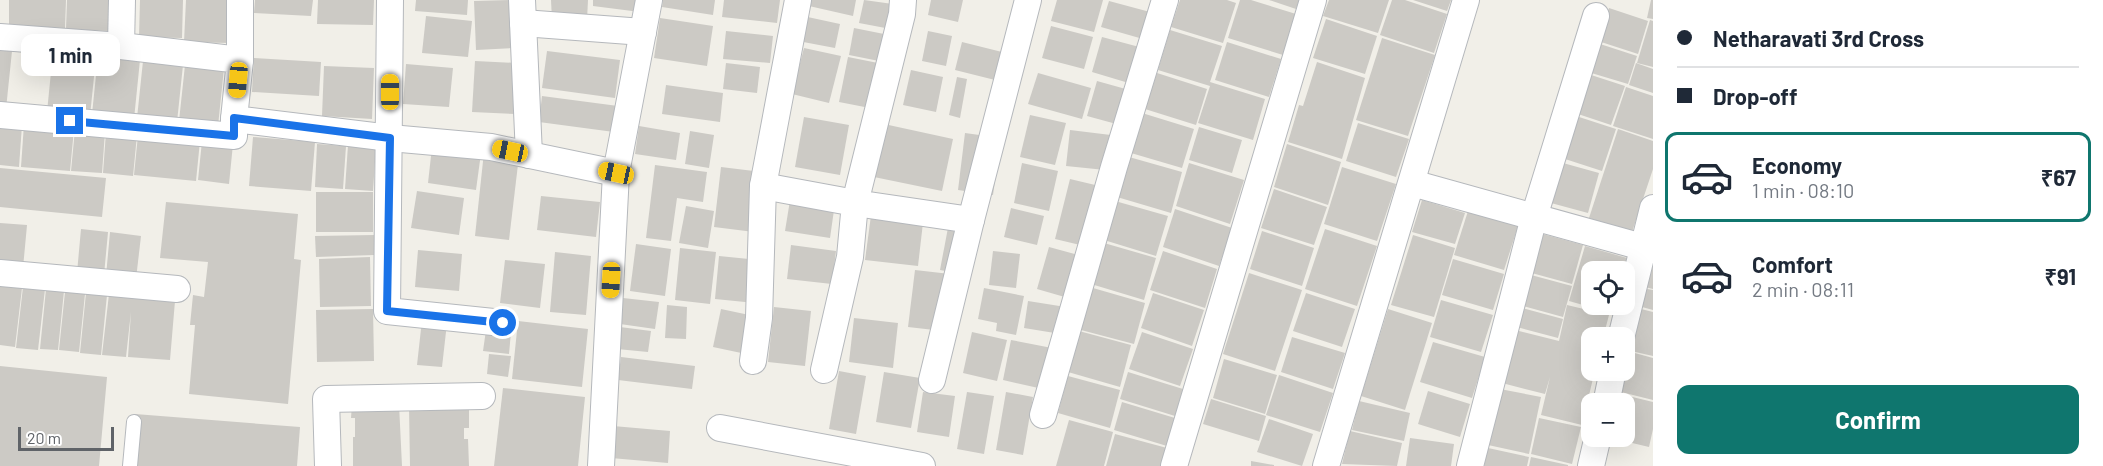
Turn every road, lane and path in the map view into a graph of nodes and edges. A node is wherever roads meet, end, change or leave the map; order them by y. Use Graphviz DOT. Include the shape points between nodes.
graph roads {
  1 [pos="122,0"];
  2 [pos="240,0"];
  3 [pos="390,0"];
  4 [pos="649,0"];
  5 [pos="798,0"];
  6 [pos="903,0"];
  7 [pos="1028,0"];
  8 [pos="1165,0"];
  9 [pos="1314,0"];
  10 [pos="1466,0"];
  11 [pos="522,11"];
  12 [pos="1596,16"];
  13 [pos="643,32"];
  14 [pos="0,37"];
  15 [pos="121,46"];
  16 [pos="240,60"];
  17 [pos="0,115"];
  18 [pos="234,118"];
  19 [pos="390,138"];
  20 [pos="529,155"];
  21 [pos="616,173"];
  22 [pos="1412,183"];
  23 [pos="763,186"];
  24 [pos="855,203"];
  25 [pos="1653,208"];
  26 [pos="1534,216"];
  27 [pos="971,220"];
  28 [pos="1647,248"];
  29 [pos="0,273"];
  30 [pos="177,289"];
  31 [pos="503,323"];
  32 [pos="1624,327"];
  33 [pos="753,360"];
  34 [pos="824,370"];
  35 [pos="932,380"];
  36 [pos="482,396"];
  37 [pos="1043,415"];
  38 [pos="134,422"];
  39 [pos="720,428"];
  40 [pos="1595,447"];
  41 [pos="130,466"];
  42 [pos="328,466"];
  43 [pos="601,466"];
  44 [pos="922,466"];
  45 [pos="1174,466"];
  46 [pos="1326,466"];
  47 [pos="1470,466"];
  48 [pos="1591,466"];
  1 -- 15 [label="street"];
  2 -- 16 [label="street"];
  3 -- 19 [label="street"];
  4 -- 13 [label="street"];
  5 -- 23 [label="street"];
  6 -- 24 [label="street"];
  7 -- 27 [label="street"];
  8 -- 37 [label="street"];
  9 -- 45 [label="street"];
  10 -- 22 [label="street"];
  11 -- 13 [label="street"];
  11 -- 20 [label="street"];
  12 -- 26 [label="street"];
  13 -- 21 [label="street"];
  14 -- 15 [label="street"];
  15 -- 16 [label="street"];
  16 -- 18 [label="street"];
  17 -- 18 [label="street" via="234,136"];
  18 -- 19 [label="street"];
  19 -- 20 [label="street" via="491,147"];
  19 -- 31 [label="street" via="387,311"];
  20 -- 21 [label="street"];
  21 -- 43 [label="street"];
  22 -- 26 [label="street"];
  22 -- 46 [label="street"];
  23 -- 24 [label="street"];
  23 -- 33 [label="street" via="759,318"];
  24 -- 27 [label="street"];
  24 -- 34 [label="street" via="850,257"];
  25 -- 28 [label="street"];
  26 -- 28 [label="street"];
  26 -- 47 [label="street"];
  27 -- 35 [label="street"];
  28 -- 32 [label="street"];
  29 -- 30 [label="street"];
  36 -- 42 [label="street" via="326,399"];
  38 -- 41 [label="lane"];
  39 -- 44 [label="street"];
  40 -- 48 [label="street"];
}
